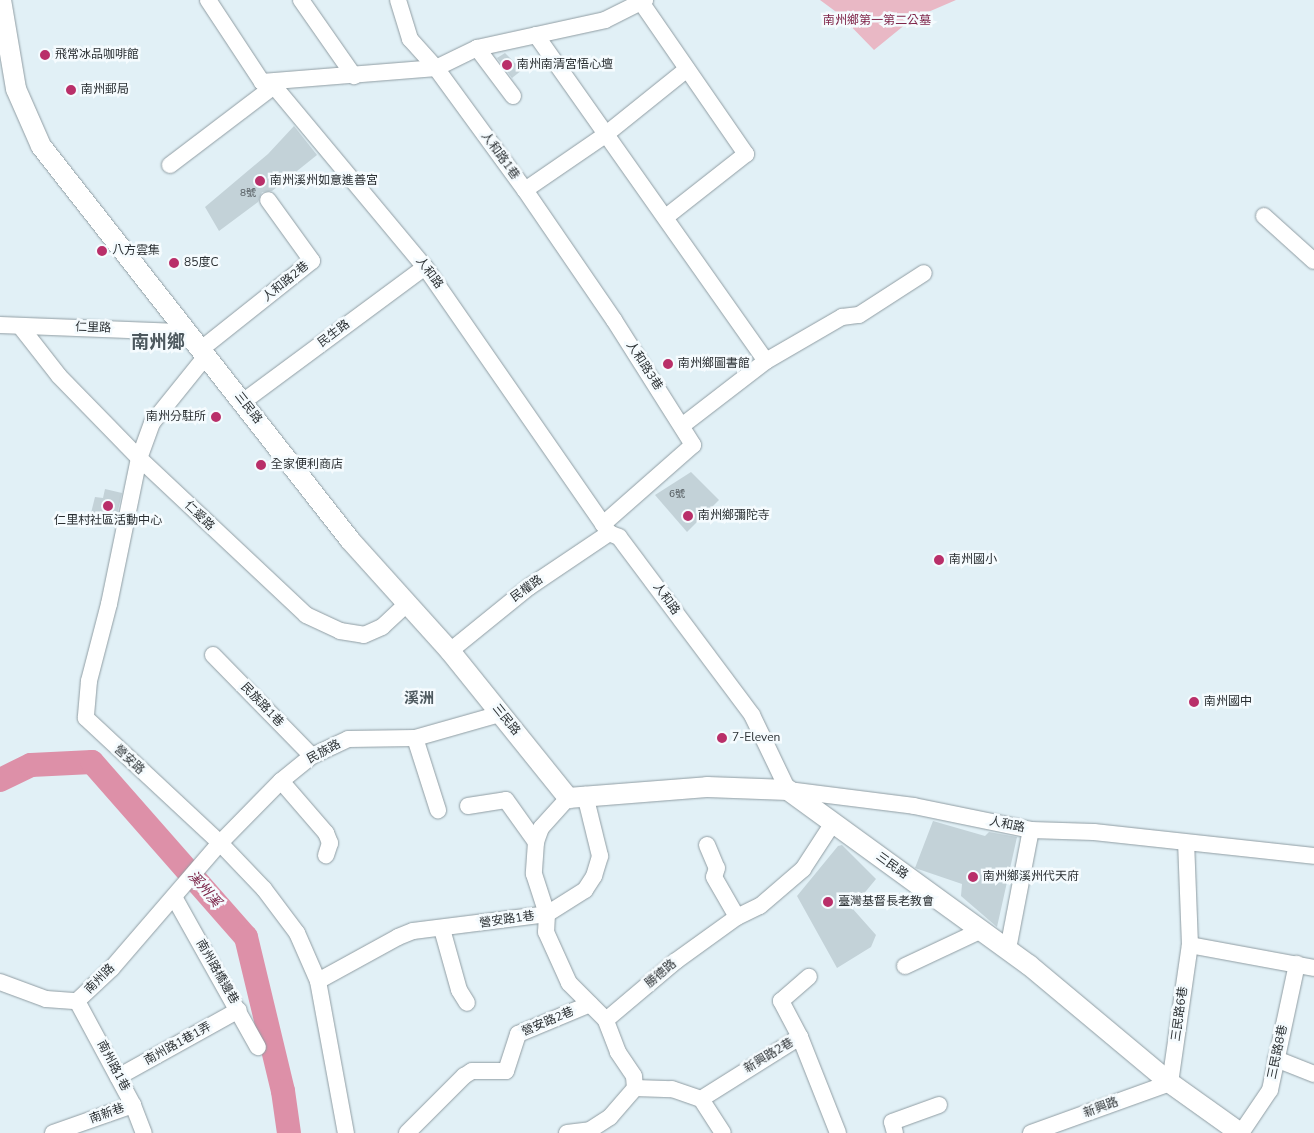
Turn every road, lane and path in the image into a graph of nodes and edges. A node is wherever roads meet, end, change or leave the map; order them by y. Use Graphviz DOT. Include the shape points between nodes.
graph roads {
  1 [pos="208,0"];
  2 [pos="300,0"];
  3 [pos="398,0"];
  4 [pos="643,1"];
  5 [pos="2,4"];
  6 [pos="536,35"];
  7 [pos="478,48"];
  8 [pos="436,68"];
  9 [pos="687,69"];
  10 [pos="354,76"];
  11 [pos="268,84"];
  12 [pos="513,96"];
  13 [pos="605,135"];
  14 [pos="170,165"];
  15 [pos="525,190"];
  16 [pos="268,200"];
  17 [pos="1264,216"];
  18 [pos="666,217"];
  19 [pos="1314,261"];
  20 [pos="425,267"];
  21 [pos="924,273"];
  22 [pos="0,325"];
  23 [pos="20,326"];
  24 [pos="186,332"];
  25 [pos="203,353"];
  26 [pos="766,361"];
  27 [pos="244,401"];
  28 [pos="683,425"];
  29 [pos="139,458"];
  30 [pos="606,528"];
  31 [pos="408,603"];
  32 [pos="450,651"];
  33 [pos="213,655"];
  34 [pos="500,714"];
  35 [pos="416,738"];
  36 [pos="312,756"];
  37 [pos="281,781"];
  38 [pos="788,790"];
  39 [pos="577,796"];
  40 [pos="468,806"];
  41 [pos="438,810"];
  42 [pos="833,822"];
  43 [pos="1031,830"];
  44 [pos="536,842"];
  45 [pos="1186,843"];
  46 [pos="707,846"];
  47 [pos="216,849"];
  48 [pos="326,856"];
  49 [pos="1314,856"];
  50 [pos="174,896"];
  51 [pos="547,914"];
  52 [pos="737,917"];
  53 [pos="442,929"];
  54 [pos="982,930"];
  55 [pos="1190,945"];
  56 [pos="1008,949"];
  57 [pos="1297,964"];
  58 [pos="905,966"];
  59 [pos="1314,968"];
  60 [pos="809,977"];
  61 [pos="318,981"];
  62 [pos="0,982"];
  63 [pos="78,1001"];
  64 [pos="468,1003"];
  65 [pos="590,1004"];
  66 [pos="239,1010"];
  67 [pos="606,1020"];
  68 [pos="800,1037"];
  69 [pos="258,1047"];
  70 [pos="1276,1059"];
  71 [pos="1314,1074"];
  72 [pos="118,1077"];
  73 [pos="1170,1083"];
  74 [pos="635,1088"];
  75 [pos="701,1099"];
  76 [pos="133,1105"];
  77 [pos="939,1105"];
  78 [pos="1042,1131"];
  79 [pos="591,1132"];
  80 [pos="53,1133"];
  81 [pos="144,1133"];
  82 [pos="346,1133"];
  83 [pos="407,1133"];
  84 [pos="567,1133"];
  85 [pos="723,1133"];
  86 [pos="838,1133"];
  87 [pos="896,1133"];
  88 [pos="1240,1133"];
  1 -- 11 [label="street, 人和路"];
  2 -- 10 [label="street"];
  3 -- 8 [label="street, 人和路1巷" via="410,39"];
  4 -- 6 [label="street" via="605,20"];
  4 -- 9 [label="street"];
  5 -- 24 [label="main road, 三民路" via="16,89 42,146"];
  6 -- 7 [label="street"];
  6 -- 13 [label="street"];
  7 -- 8 [label="street"];
  7 -- 12 [label="street"];
  8 -- 10 [label="street"];
  8 -- 15 [label="street, 人和路1巷"];
  9 -- 13 [label="street, 人和路1巷"];
  9 -- 18 [label="street" via="746,154"];
  10 -- 11 [label="street"];
  11 -- 14 [label="street"];
  11 -- 20 [label="street, 人和路"];
  13 -- 15 [label="street, 人和路1巷"];
  13 -- 18 [label="street"];
  15 -- 28 [label="street, 人和路3巷"];
  16 -- 25 [label="street, 人和路2巷" via="312,261"];
  17 -- 19 [label="street"];
  18 -- 26 [label="street"];
  20 -- 27 [label="street, 民生路"];
  20 -- 30 [label="street, 人和路"];
  21 -- 26 [label="street" via="859,315 842,316"];
  22 -- 23 [label="street, 仁里路"];
  23 -- 24 [label="street, 仁里路"];
  23 -- 29 [label="street, 仁愛路" via="59,376"];
  24 -- 25 [label="main road, 三民路"];
  25 -- 27 [label="main road, 三民路"];
  25 -- 29 [label="street, 營安路" via="152,423"];
  26 -- 28 [label="street"];
  27 -- 31 [label="main road, 三民路" via="350,540"];
  28 -- 30 [label="street, 人和路3巷" via="693,445"];
  29 -- 31 [label="street, 仁愛路" via="306,615 340,631 364,635 382,627"];
  29 -- 47 [label="street, 營安路" via="109,604 89,681 86,718"];
  30 -- 32 [label="street, 民權路"];
  30 -- 38 [label="street, 人和路" via="619,537 752,715"];
  31 -- 32 [label="main road, 三民路"];
  32 -- 34 [label="main road, 三民路"];
  33 -- 36 [label="street, 民族路1巷"];
  34 -- 35 [label="street, 民族路"];
  34 -- 39 [label="main road, 三民路"];
  35 -- 36 [label="street, 民族路" via="348,739"];
  35 -- 41 [label="street"];
  36 -- 37 [label="street, 民族路"];
  37 -- 47 [label="street, 民族路"];
  37 -- 48 [label="street" via="326,833 330,843"];
  38 -- 39 [label="main road" via="707,787"];
  38 -- 42 [label="main road, 三民路"];
  38 -- 43 [label="street, 人和路" via="914,806"];
  39 -- 44 [label="street" via="541,828"];
  39 -- 51 [label="street, 營安路1巷" via="600,856 594,876 584,890"];
  40 -- 44 [label="street" via="506,800"];
  42 -- 52 [label="street, 勝德路" via="803,869 760,906"];
  42 -- 54 [label="main road, 三民路"];
  43 -- 45 [label="street, 人和路" via="1094,832"];
  43 -- 56 [label="street"];
  44 -- 51 [label="street" via="534,874"];
  45 -- 49 [label="street, 人和路"];
  45 -- 55 [label="street, 三民路6巷"];
  46 -- 52 [label="street" via="717,868 714,877"];
  47 -- 50 [label="street, 南州路"];
  47 -- 61 [label="street, 營安路" via="264,889 297,932"];
  50 -- 63 [label="street, 南州路" via="112,968"];
  50 -- 66 [label="street, 南州路橋邊巷"];
  51 -- 53 [label="street, 營安路1巷"];
  51 -- 65 [label="street" via="546,932 569,983"];
  52 -- 67 [label="street, 勝德路" via="676,961"];
  53 -- 61 [label="street, 營安路1巷" via="398,936"];
  53 -- 64 [label="street" via="459,990"];
  54 -- 56 [label="main road, 三民路"];
  54 -- 58 [label="street"];
  55 -- 57 [label="street"];
  55 -- 73 [label="street, 三民路6巷"];
  56 -- 73 [label="main road, 三民路"];
  57 -- 59 [label="street"];
  57 -- 70 [label="street, 三民路8巷"];
  60 -- 68 [label="street" via="781,1001"];
  61 -- 82 [label="street, 營安路"];
  62 -- 63 [label="street, 南州路" via="46,999"];
  63 -- 72 [label="street, 南州路1巷"];
  65 -- 67 [label="street"];
  65 -- 83 [label="street, 營安路2巷" via="518,1034 506,1071 472,1071 464,1076"];
  66 -- 69 [label="street, 南州路橋邊巷"];
  66 -- 72 [label="street, 南州路1巷1弄"];
  67 -- 74 [label="street" via="618,1052 634,1076"];
  68 -- 75 [label="street, 新興路2巷"];
  68 -- 86 [label="street, 新興路2巷"];
  70 -- 71 [label="street"];
  70 -- 88 [label="street, 三民路8巷" via="1270,1090"];
  72 -- 76 [label="street, 南州路1巷"];
  73 -- 78 [label="street, 新興路"];
  73 -- 88 [label="main road, 三民路"];
  74 -- 75 [label="street" via="672,1089"];
  74 -- 79 [label="street" via="610,1117"];
  75 -- 85 [label="street"];
  76 -- 80 [label="street, 南新巷"];
  76 -- 81 [label="street, 南州路1巷"];
  77 -- 87 [label="street" via="892,1122"];
  79 -- 84 [label="street"];
}
